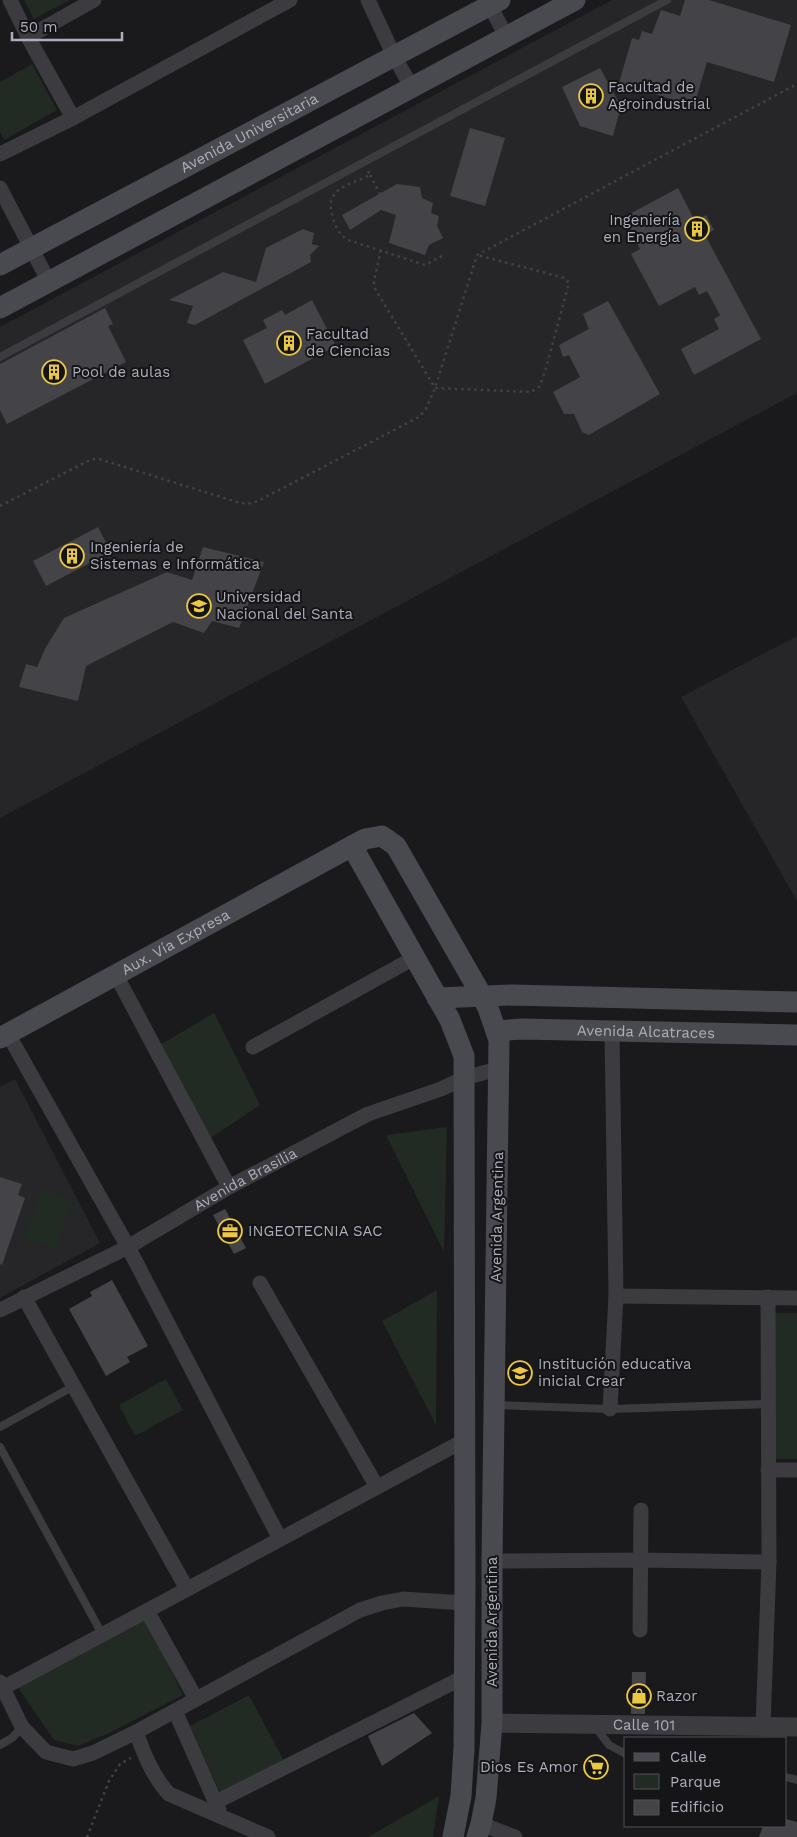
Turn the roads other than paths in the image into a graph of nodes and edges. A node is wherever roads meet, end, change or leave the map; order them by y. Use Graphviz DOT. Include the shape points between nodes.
graph roads {
  1 [pos="10,0"];
  2 [pos="94,0"];
  3 [pos="290,0"];
  4 [pos="368,0"];
  5 [pos="575,0"];
  6 [pos="667,0"];
  7 [pos="492,2"];
  8 [pos="264,6"];
  9 [pos="506,36"];
  10 [pos="28,37"];
  11 [pos="394,56"];
  12 [pos="412,88"];
  13 [pos="73,118"];
  14 [pos="0,154"];
  15 [pos="0,188"];
  16 [pos="32,249"];
  17 [pos="0,265"];
  18 [pos="49,282"];
  19 [pos="0,308"];
  20 [pos="0,357"];
  21 [pos="352,846"];
  22 [pos="414,958"];
  23 [pos="116,975"];
  24 [pos="482,996"];
  25 [pos="436,998"];
  26 [pos="797,1002"];
  27 [pos="496,1032"];
  28 [pos="612,1032"];
  29 [pos="797,1035"];
  30 [pos="4,1036"];
  31 [pos="253,1047"];
  32 [pos="498,1069"];
  33 [pos="464,1078"];
  34 [pos="229,1187"];
  35 [pos="128,1247"];
  36 [pos="260,1283"];
  37 [pos="616,1296"];
  38 [pos="24,1297"];
  39 [pos="768,1298"];
  40 [pos="797,1298"];
  41 [pos="0,1310"];
  42 [pos="74,1386"];
  43 [pos="768,1404"];
  44 [pos="495,1406"];
  45 [pos="610,1409"];
  46 [pos="0,1427"];
  47 [pos="465,1440"];
  48 [pos="0,1447"];
  49 [pos="768,1470"];
  50 [pos="797,1470"];
  51 [pos="377,1487"];
  52 [pos="641,1510"];
  53 [pos="280,1539"];
  54 [pos="641,1560"];
  55 [pos="492,1561"];
  56 [pos="769,1562"];
  57 [pos="187,1589"];
  58 [pos="464,1603"];
  59 [pos="147,1610"];
  60 [pos="492,1625"];
  61 [pos="464,1627"];
  62 [pos="640,1630"];
  63 [pos="102,1634"];
  64 [pos="464,1677"];
  65 [pos="1,1685"];
  66 [pos="196,1699"];
  67 [pos="175,1711"];
  68 [pos="464,1711"];
  69 [pos="492,1717"];
  70 [pos="593,1724"];
  71 [pos="763,1726"];
  72 [pos="797,1727"];
  73 [pos="22,1728"];
  74 [pos="136,1732"];
  75 [pos="0,1745"];
  76 [pos="464,1748"];
  77 [pos="490,1750"];
  78 [pos="624,1753"];
  79 [pos="219,1809"];
  80 [pos="479,1831"];
  81 [pos="265,1837"];
  82 [pos="452,1837"];
  83 [pos="515,1837"];
  1 -- 10 [label="street"];
  2 -- 10 [label="street"];
  3 -- 8 [label="street"];
  4 -- 11 [label="street"];
  5 -- 9 [label="main road"];
  6 -- 20 [label="lane"];
  7 -- 9 [label="street"];
  7 -- 11 [label="main road, Avenida Universitaria"];
  8 -- 13 [label="street"];
  9 -- 12 [label="main road"];
  10 -- 13 [label="street"];
  11 -- 12 [label="street"];
  11 -- 16 [label="main road, Avenida Universitaria"];
  12 -- 18 [label="main road"];
  13 -- 14 [label="street"];
  15 -- 16 [label="street"];
  16 -- 17 [label="main road, Avenida Universitaria"];
  16 -- 18 [label="street"];
  18 -- 19 [label="main road"];
  21 -- 22 [label="main road"];
  21 -- 23 [label="main road, Aux. Vía Expresa"];
  21 -- 24 [label="main road, Avenida Argentina" via="382,836 396,846"];
  22 -- 25 [label="main road"];
  22 -- 31 [label="street"];
  23 -- 30 [label="main road, Aux. Vía Expresa"];
  23 -- 34 [label="street"];
  24 -- 25 [label="main road"];
  24 -- 26 [label="main road"];
  24 -- 27 [label="main road, Avenida Argentina"];
  25 -- 33 [label="main road, Avenida Argentina" via="450,1020 464,1056"];
  27 -- 28 [label="main road, Avenida Alcatraces"];
  27 -- 32 [label="main road, Avenida Argentina" via="499,1040"];
  28 -- 29 [label="main road, Avenida Alcatraces"];
  28 -- 37 [label="street"];
  30 -- 35 [label="street"];
  32 -- 33 [label="street, Avenida Brasilia"];
  32 -- 44 [label="main road, Avenida Argentina"];
  33 -- 34 [label="street, Avenida Brasilia" via="368,1114"];
  33 -- 47 [label="main road, Avenida Argentina"];
  34 -- 35 [label="street, Avenida Brasilia"];
  35 -- 38 [label="street, Avenida Brasilia"];
  35 -- 53 [label="street"];
  36 -- 51 [label="street"];
  37 -- 39 [label="street"];
  37 -- 45 [label="street"];
  38 -- 41 [label="street, Avenida Brasilia"];
  38 -- 42 [label="street"];
  39 -- 40 [label="street"];
  39 -- 43 [label="street"];
  42 -- 46 [label="lane"];
  42 -- 57 [label="street"];
  43 -- 45 [label="lane"];
  43 -- 49 [label="street"];
  44 -- 45 [label="lane"];
  44 -- 55 [label="main road, Avenida Argentina"];
  47 -- 51 [label="street"];
  47 -- 58 [label="main road, Avenida Argentina"];
  48 -- 63 [label="lane"];
  49 -- 50 [label="street"];
  49 -- 56 [label="street"];
  51 -- 53 [label="street"];
  52 -- 54 [label="street"];
  53 -- 57 [label="street"];
  54 -- 55 [label="street"];
  54 -- 56 [label="street"];
  54 -- 62 [label="street"];
  55 -- 60 [label="main road, Avenida Argentina"];
  56 -- 71 [label="street"];
  57 -- 59 [label="street"];
  58 -- 61 [label="main road, Avenida Argentina"];
  58 -- 66 [label="street" via="403,1599 360,1610"];
  59 -- 63 [label="street"];
  59 -- 66 [label="street"];
  60 -- 61 [label="street"];
  60 -- 69 [label="main road, Avenida Argentina"];
  61 -- 64 [label="main road, Avenida Argentina"];
  63 -- 65 [label="street"];
  64 -- 68 [label="main road, Avenida Argentina"];
  64 -- 79 [label="street"];
  65 -- 73 [label="street"];
  66 -- 67 [label="street"];
  67 -- 74 [label="street"];
  67 -- 79 [label="street"];
  68 -- 69 [label="street, Calle 101"];
  68 -- 76 [label="main road, Avenida Argentina"];
  69 -- 70 [label="street, Calle 101"];
  69 -- 77 [label="main road, Avenida Argentina"];
  70 -- 71 [label="street, Calle 101" via="682,1729"];
  70 -- 78 [label="lane" via="609,1745"];
  71 -- 72 [label="street, Calle 101"];
  73 -- 74 [label="street" via="46,1752 73,1759 93,1754"];
  73 -- 75 [label="lane"];
  74 -- 79 [label="street" via="160,1785 169,1794"];
  76 -- 77 [label="street"];
  76 -- 82 [label="main road, Avenida Argentina" via="461,1796"];
  77 -- 80 [label="main road, Avenida Argentina"];
  79 -- 81 [label="street"];
  80 -- 83 [label="street"];
}
